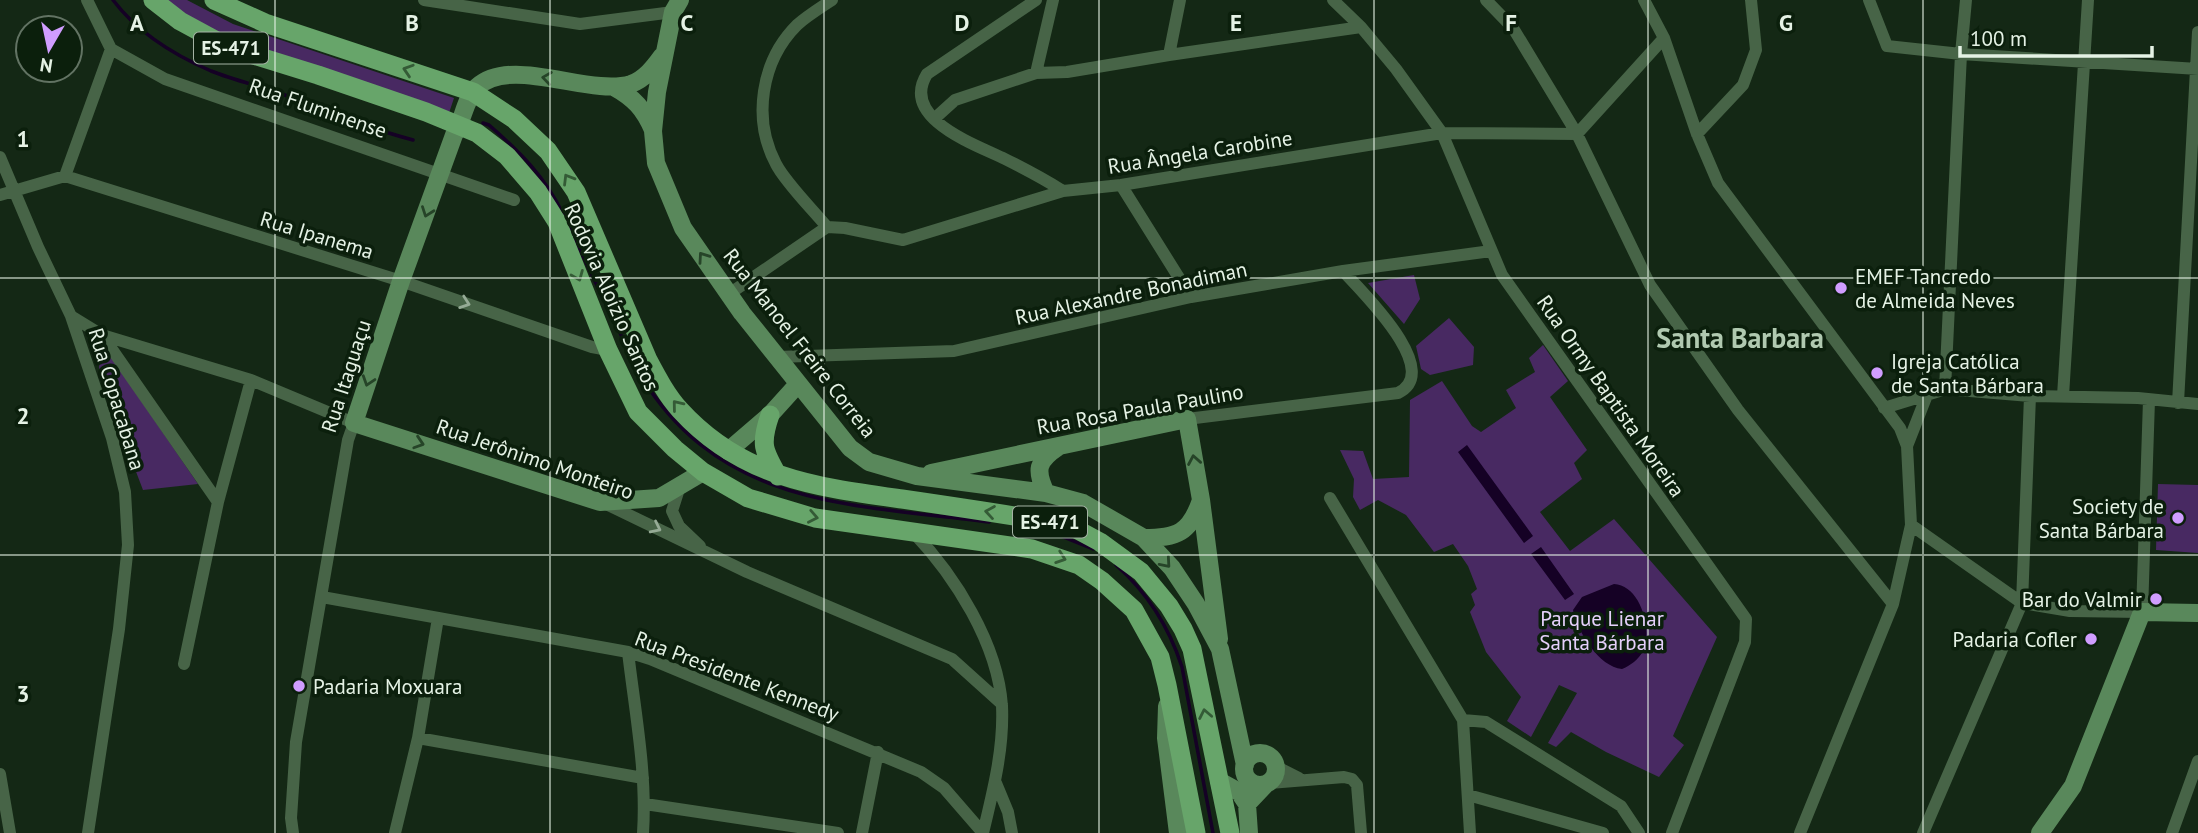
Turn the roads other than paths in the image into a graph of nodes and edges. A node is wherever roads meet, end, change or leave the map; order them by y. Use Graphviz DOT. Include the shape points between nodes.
graph roads {
  1 [pos="87,0"];
  2 [pos="153,0"];
  3 [pos="214,0"];
  4 [pos="424,0"];
  5 [pos="498,0"];
  6 [pos="832,0"];
  7 [pos="1036,0"];
  8 [pos="1053,0"];
  9 [pos="1180,0"];
  10 [pos="1333,0"];
  11 [pos="1486,0"];
  12 [pos="1644,0"];
  13 [pos="1751,0"];
  14 [pos="1869,0"];
  15 [pos="1966,0"];
  16 [pos="2088,0"];
  17 [pos="676,6"];
  18 [pos="503,13"];
  19 [pos="1361,27"];
  20 [pos="2198,32"];
  21 [pos="1664,38"];
  22 [pos="111,49"];
  23 [pos="664,53"];
  24 [pos="1961,54"];
  25 [pos="1169,55"];
  26 [pos="2084,62"];
  27 [pos="2197,69"];
  28 [pos="1036,73"];
  29 [pos="614,87"];
  30 [pos="473,92"];
  31 [pos="934,119"];
  32 [pos="460,126"];
  33 [pos="653,131"];
  34 [pos="1442,133"];
  35 [pos="1577,134"];
  36 [pos="1696,134"];
  37 [pos="0,157"];
  38 [pos="441,173"];
  39 [pos="65,176"];
  40 [pos="1121,185"];
  41 [pos="13,191"];
  42 [pos="1063,191"];
  43 [pos="0,195"];
  44 [pos="514,200"];
  45 [pos="827,227"];
  46 [pos="1491,251"];
  47 [pos="1343,271"];
  48 [pos="401,281"];
  49 [pos="729,294"];
  50 [pos="1191,297"];
  51 [pos="71,316"];
  52 [pos="102,335"];
  53 [pos="608,350"];
  54 [pos="777,356"];
  55 [pos="251,380"];
  56 [pos="798,384"];
  57 [pos="1945,389"];
  58 [pos="1927,395"];
  59 [pos="2030,396"];
  60 [pos="2063,397"];
  61 [pos="2149,400"];
  62 [pos="2178,403"];
  63 [pos="2198,404"];
  64 [pos="1884,408"];
  65 [pos="770,415"];
  66 [pos="1187,419"];
  67 [pos="354,422"];
  68 [pos="1907,446"];
  69 [pos="1059,447"];
  70 [pos="716,461"];
  71 [pos="778,476"];
  72 [pos="916,476"];
  73 [pos="680,486"];
  74 [pos="1046,493"];
  75 [pos="1331,498"];
  76 [pos="1200,500"];
  77 [pos="218,502"];
  78 [pos="600,502"];
  79 [pos="1911,525"];
  80 [pos="913,532"];
  81 [pos="1144,538"];
  82 [pos="711,555"];
  83 [pos="322,597"];
  84 [pos="2022,603"];
  85 [pos="1893,604"];
  86 [pos="2142,612"];
  87 [pos="2198,612"];
  88 [pos="438,618"];
  89 [pos="1220,649"];
  90 [pos="628,652"];
  91 [pos="184,664"];
  92 [pos="1167,685"];
  93 [pos="1002,704"];
  94 [pos="1463,720"];
  95 [pos="418,738"];
  96 [pos="1240,738"];
  97 [pos="878,752"];
  98 [pos="1262,752"];
  99 [pos="2198,761"];
  100 [pos="1244,767"];
  101 [pos="0,774"];
  102 [pos="643,778"];
  103 [pos="1270,779"];
  104 [pos="995,782"];
  105 [pos="1203,785"];
  106 [pos="1468,795"];
  107 [pos="645,804"];
  108 [pos="1247,804"];
  109 [pos="1176,808"];
  110 [pos="10,833"];
  111 [pos="88,833"];
  112 [pos="293,833"];
  113 [pos="395,833"];
  114 [pos="643,833"];
  115 [pos="838,833"];
  116 [pos="862,833"];
  117 [pos="983,833"];
  118 [pos="1012,833"];
  119 [pos="1178,833"];
  120 [pos="1196,833"];
  121 [pos="1230,833"];
  122 [pos="1249,833"];
  123 [pos="1361,833"];
  124 [pos="1470,833"];
  125 [pos="1602,833"];
  126 [pos="1639,833"];
  127 [pos="1672,833"];
  128 [pos="1800,833"];
  129 [pos="1923,833"];
  130 [pos="2040,833"];
  131 [pos="2172,833"];
  1 -- 22 [label="street"];
  2 -- 32 [label="main road, Rodovia Aloízio Santos / ES-471" via="228,47"];
  30 -- 3 [label="main road, Rodovia Aloízio Santos / ES-471, one-way" via="265,23"];
  4 -- 18 [label="street"];
  5 -- 18 [label="street"];
  6 -- 45 [label="street" via="797,25 773,56 762,96 764,132 776,165"];
  7 -- 31 [label="street" via="926,74 920,90"];
  8 -- 28 [label="street"];
  9 -- 25 [label="street"];
  10 -- 19 [label="street, Rua Ormy Baptista Moreira"];
  11 -- 35 [label="street" via="1513,28"];
  12 -- 21 [label="street"];
  13 -- 36 [label="street" via="1756,50 1743,85"];
  14 -- 24 [label="street" via="1887,46"];
  15 -- 24 [label="street"];
  16 -- 26 [label="street"];
  17 -- 18 [label="street" via="580,24"];
  17 -- 23 [label="street, Rua Manoel Freire Correia"];
  19 -- 25 [label="street"];
  19 -- 34 [label="street, Rua Ormy Baptista Moreira"];
  20 -- 27 [label="street"];
  21 -- 35 [label="street"];
  21 -- 36 [label="street"];
  22 -- 38 [label="street, Rua Fluminense" via="165,79"];
  22 -- 39 [label="street"];
  23 -- 29 [label="street" via="651,72"];
  23 -- 33 [label="street, Rua Manoel Freire Correia"];
  24 -- 26 [label="street"];
  24 -- 57 [label="street"];
  25 -- 28 [label="street"];
  26 -- 27 [label="street"];
  26 -- 60 [label="street"];
  27 -- 62 [label="street"];
  28 -- 31 [label="street" via="955,100"];
  29 -- 30 [label="street, one-way" via="515,74 488,80"];
  29 -- 33 [label="street" via="632,97"];
  30 -- 32 [label="street, Rua Itaguaçu"];
  70 -- 30 [label="main road, Rodovia Aloízio Santos / ES-471, one-way" via="648,360 564,171 523,126"];
  31 -- 42 [label="street" via="948,132"];
  32 -- 38 [label="street, Rua Itaguaçu"];
  32 -- 53 [label="main road, Rodovia Aloízio Santos / ES-471, one-way" via="508,156 538,192 557,222"];
  49 -- 33 [label="street, Rua Manoel Freire Correia, one-way" via="683,228 656,163"];
  34 -- 35 [label="street, Rua Ângela Carobine"];
  34 -- 40 [label="street, Rua Ângela Carobine"];
  34 -- 46 [label="street, Rua Ormy Baptista Moreira"];
  35 -- 85 [label="street" via="1650,285 1738,410"];
  36 -- 64 [label="street" via="1718,183"];
  37 -- 41 [label="street, Rua Copacabana"];
  38 -- 44 [label="street, Rua Fluminense"];
  38 -- 48 [label="street, Rua Itaguaçu, one-way"];
  39 -- 41 [label="street"];
  39 -- 48 [label="street, Rua Ipanema"];
  40 -- 42 [label="street, Rua Ângela Carobine"];
  40 -- 50 [label="street"];
  41 -- 43 [label="street"];
  41 -- 51 [label="street, Rua Copacabana"];
  42 -- 45 [label="street, Rua Ângela Carobine" via="903,240"];
  45 -- 49 [label="street"];
  46 -- 47 [label="street, Rua Alexandre Bonadiman"];
  46 -- 127 [label="street, Rua Ormy Baptista Moreira" via="1502,275 1746,619 1745,642"];
  47 -- 50 [label="street, Rua Alexandre Bonadiman"];
  47 -- 66 [label="street, Rua Rosa Paula Paulino" via="1396,333 1409,357 1410,383 1405,390"];
  48 -- 53 [label="street, Rua Ipanema, one-way"];
  48 -- 67 [label="street, Rua Itaguaçu, one-way"];
  49 -- 54 [label="street, Rua Manoel Freire Correia"];
  50 -- 54 [label="street, Rua Alexandre Bonadiman" via="954,351"];
  51 -- 52 [label="street, Rua Jerônimo Monteiro"];
  51 -- 111 [label="street, Rua Copacabana" via="112,439 125,492 128,545"];
  52 -- 55 [label="street, Rua Jerônimo Monteiro"];
  52 -- 77 [label="street"];
  53 -- 70 [label="main road, Rodovia Aloízio Santos / ES-471" via="638,412 675,449"];
  54 -- 56 [label="street, Rua Manoel Freire Correia"];
  55 -- 67 [label="street, Rua Jerônimo Monteiro"];
  55 -- 77 [label="street"];
  56 -- 65 [label="street"];
  56 -- 72 [label="street, Rua Manoel Freire Correia" via="850,448 869,463"];
  57 -- 58 [label="street"];
  57 -- 59 [label="street"];
  58 -- 64 [label="street"];
  58 -- 68 [label="street"];
  59 -- 60 [label="street"];
  59 -- 84 [label="street"];
  60 -- 61 [label="street"];
  61 -- 62 [label="street"];
  61 -- 86 [label="street"];
  62 -- 63 [label="street"];
  64 -- 68 [label="street"];
  65 -- 70 [label="street"];
  65 -- 71 [label="main road" via="762,437"];
  66 -- 69 [label="street, Rua Rosa Paula Paulino"];
  76 -- 66 [label="street, one-way"];
  67 -- 78 [label="street, Rua Jerônimo Monteiro, one-way"];
  67 -- 83 [label="street, Rua Itaguaçu"];
  68 -- 79 [label="street"];
  69 -- 72 [label="street, Rua Rosa Paula Paulino"];
  69 -- 74 [label="street" via="1043,457 1039,470"];
  70 -- 71 [label="main road, Rodovia Aloízio Santos / ES-471"];
  70 -- 73 [label="street"];
  70 -- 80 [label="main road, Rodovia Aloízio Santos / ES-471, one-way" via="748,498 815,518"];
  105 -- 71 [label="main road, Rodovia Aloízio Santos / ES-471, one-way" via="1192,649 1158,591 1123,558 1076,529 1045,521 823,488"];
  72 -- 74 [label="street, Rua Manoel Freire Correia"];
  73 -- 78 [label="street" via="653,499"];
  73 -- 82 [label="street" via="672,511 679,526"];
  74 -- 81 [label="street, Rua Manoel Freire Correia" via="1083,503"];
  75 -- 94 [label="street"];
  76 -- 81 [label="street" via="1195,516 1181,533"];
  76 -- 89 [label="street"];
  77 -- 91 [label="street"];
  78 -- 82 [label="street, Rua Jerônimo Monteiro, one-way"];
  79 -- 84 [label="street"];
  79 -- 85 [label="street"];
  80 -- 92 [label="main road, Rodovia Aloízio Santos / ES-471, one-way" via="1031,549 1079,565 1134,610 1160,657"];
  80 -- 93 [label="street" via="963,597 992,656"];
  81 -- 89 [label="street, Rua Manoel Freire Correia, one-way" via="1172,568"];
  82 -- 93 [label="street, Rua Jerônimo Monteiro" via="952,659"];
  83 -- 88 [label="street, Rua Presidente Kennedy"];
  83 -- 112 [label="street, Rua Itaguaçu" via="296,742"];
  84 -- 86 [label="street" via="2070,611"];
  84 -- 129 [label="street"];
  85 -- 128 [label="street"];
  86 -- 87 [label="street"];
  86 -- 130 [label="street" via="2073,786"];
  88 -- 90 [label="street, Rua Presidente Kennedy"];
  88 -- 95 [label="street"];
  89 -- 96 [label="street, Rua Manoel Freire Correia"];
  90 -- 97 [label="street, Rua Presidente Kennedy"];
  90 -- 102 [label="street"];
  92 -- 105 [label="main road, Rodovia Aloízio Santos / ES-471"];
  92 -- 109 [label="street" via="1166,738"];
  93 -- 104 [label="street"];
  94 -- 106 [label="street"];
  94 -- 126 [label="street" via="1486,722 1621,806"];
  95 -- 102 [label="street"];
  95 -- 113 [label="street"];
  96 -- 98 [label="street"];
  96 -- 100 [label="street, Rua Manoel Freire Correia"];
  97 -- 116 [label="street"];
  97 -- 117 [label="street, Rua Presidente Kennedy" via="944,788"];
  98 -- 100 [label="street" via="1251,755"];
  98 -- 103 [label="street" via="1272,757"];
  99 -- 131 [label="street"];
  100 -- 103 [label="street" via="1253,784"];
  100 -- 105 [label="street"];
  101 -- 110 [label="street"];
  102 -- 107 [label="street"];
  103 -- 108 [label="street"];
  103 -- 123 [label="street" via="1352,779 1357,785"];
  104 -- 117 [label="street"];
  104 -- 118 [label="street"];
  105 -- 108 [label="street" via="1239,792"];
  105 -- 109 [label="street" via="1178,801"];
  105 -- 120 [label="main road, Rodovia Aloízio Santos / ES-471"];
  105 -- 121 [label="main road, Rodovia Aloízio Santos / ES-471"];
  106 -- 124 [label="street"];
  106 -- 125 [label="street"];
  107 -- 114 [label="street"];
  107 -- 115 [label="street"];
  108 -- 122 [label="street"];
  109 -- 119 [label="street"];
}
